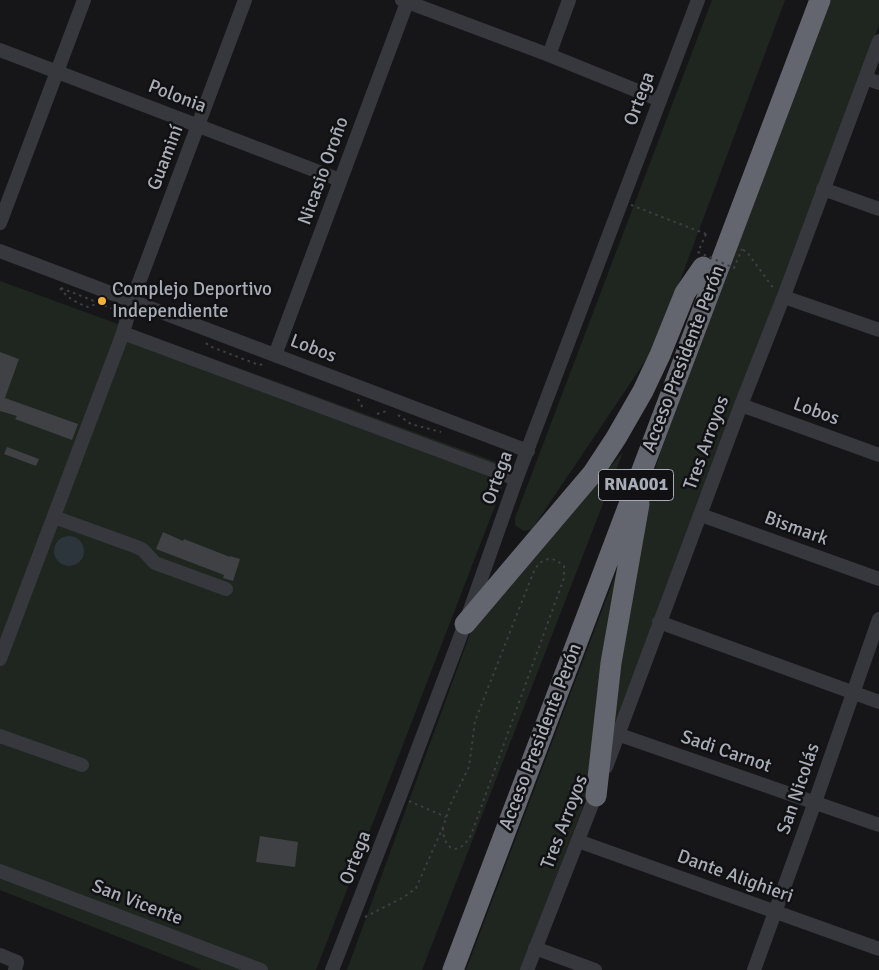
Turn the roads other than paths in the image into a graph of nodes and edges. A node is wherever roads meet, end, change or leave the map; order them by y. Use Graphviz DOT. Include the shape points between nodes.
graph roads {
  1 [pos="84,0"];
  2 [pos="245,0"];
  3 [pos="569,0"];
  4 [pos="698,0"];
  5 [pos="804,0"];
  6 [pos="820,0"];
  7 [pos="406,1"];
  8 [pos="879,41"];
  9 [pos="0,50"];
  10 [pos="549,55"];
  11 [pos="56,72"];
  12 [pos="865,78"];
  13 [pos="879,83"];
  14 [pos="660,100"];
  15 [pos="199,126"];
  16 [pos="340,180"];
  17 [pos="823,189"];
  18 [pos="879,208"];
  19 [pos="0,223"];
  20 [pos="0,251"];
  21 [pos="703,267"];
  22 [pos="784,295"];
  23 [pos="132,301"];
  24 [pos="879,330"];
  25 [pos="123,333"];
  26 [pos="275,355"];
  27 [pos="671,391"];
  28 [pos="741,405"];
  29 [pos="528,452"];
  30 [pos="879,455"];
  31 [pos="516,480"];
  32 [pos="701,515"];
  33 [pos="54,517"];
  34 [pos="879,578"];
  35 [pos="226,590"];
  36 [pos="879,619"];
  37 [pos="659,622"];
  38 [pos="465,624"];
  39 [pos="0,659"];
  40 [pos="852,692"];
  41 [pos="879,702"];
  42 [pos="617,734"];
  43 [pos="0,736"];
  44 [pos="82,765"];
  45 [pos="596,796"];
  46 [pos="815,802"];
  47 [pos="879,825"];
  48 [pos="578,841"];
  49 [pos="0,871"];
  50 [pos="776,912"];
  51 [pos="536,948"];
  52 [pos="879,949"];
  53 [pos="0,955"];
  54 [pos="16,970"];
  55 [pos="261,970"];
  56 [pos="332,970"];
  57 [pos="440,970"];
  58 [pos="453,970"];
  59 [pos="527,970"];
  60 [pos="595,970"];
  61 [pos="754,970"];
  1 -- 11 [label="street"];
  2 -- 15 [label="street, Guaminí"];
  3 -- 10 [label="street"];
  4 -- 14 [label="street, Ortega"];
  5 -- 21 [label="highway, Acceso Presidente Perón / RNA001"];
  6 -- 27 [label="highway, Acceso Presidente Perón / RNA001"];
  7 -- 10 [label="street"];
  7 -- 16 [label="street, Nicasio Oroño"];
  8 -- 12 [label="street, Tres Arroyos"];
  9 -- 11 [label="street, Polonia"];
  10 -- 14 [label="street"];
  11 -- 15 [label="street, Polonia"];
  11 -- 19 [label="street"];
  12 -- 13 [label="street"];
  12 -- 17 [label="street, Tres Arroyos"];
  14 -- 29 [label="street, Ortega"];
  15 -- 16 [label="street, Polonia"];
  15 -- 23 [label="street, Guaminí"];
  16 -- 26 [label="street, Nicasio Oroño"];
  17 -- 18 [label="street"];
  17 -- 22 [label="street, Tres Arroyos"];
  20 -- 23 [label="street, Lobos"];
  21 -- 38 [label="highway" via="685,293 643,390 593,473"];
  21 -- 57 [label="highway, Acceso Presidente Perón / RNA001"];
  22 -- 24 [label="street"];
  22 -- 28 [label="street, Tres Arroyos"];
  23 -- 25 [label="street, Guaminí"];
  23 -- 26 [label="street, Lobos"];
  25 -- 31 [label="street"];
  25 -- 33 [label="street, Guaminí"];
  26 -- 29 [label="street, Lobos"];
  27 -- 45 [label="highway" via="638,505 611,663"];
  27 -- 58 [label="highway, Acceso Presidente Perón / RNA001"];
  28 -- 30 [label="street, Lobos"];
  28 -- 32 [label="street, Tres Arroyos"];
  29 -- 31 [label="street, Ortega"];
  31 -- 38 [label="street, Ortega"];
  32 -- 34 [label="street, Bismark"];
  32 -- 37 [label="street, Tres Arroyos"];
  33 -- 35 [label="street" via="138,547 155,563"];
  33 -- 39 [label="street, Guaminí"];
  36 -- 40 [label="street, San Nicolás"];
  37 -- 40 [label="street"];
  37 -- 42 [label="street, Tres Arroyos"];
  38 -- 56 [label="street, Ortega"];
  40 -- 41 [label="street"];
  40 -- 46 [label="street, San Nicolás"];
  42 -- 45 [label="street, Tres Arroyos"];
  42 -- 46 [label="street, Sadi Carnot"];
  43 -- 44 [label="street"];
  45 -- 48 [label="street, Tres Arroyos"];
  46 -- 47 [label="street, Sadi Carnot"];
  46 -- 50 [label="street, San Nicolás"];
  48 -- 50 [label="street, Dante Alighieri"];
  48 -- 51 [label="street, Tres Arroyos"];
  49 -- 55 [label="street, San Vicente"];
  50 -- 52 [label="street, Dante Alighieri"];
  50 -- 61 [label="street, San Nicolás"];
  51 -- 59 [label="street, Tres Arroyos"];
  51 -- 60 [label="street"];
  53 -- 54 [label="street" via="17,962"];
}
